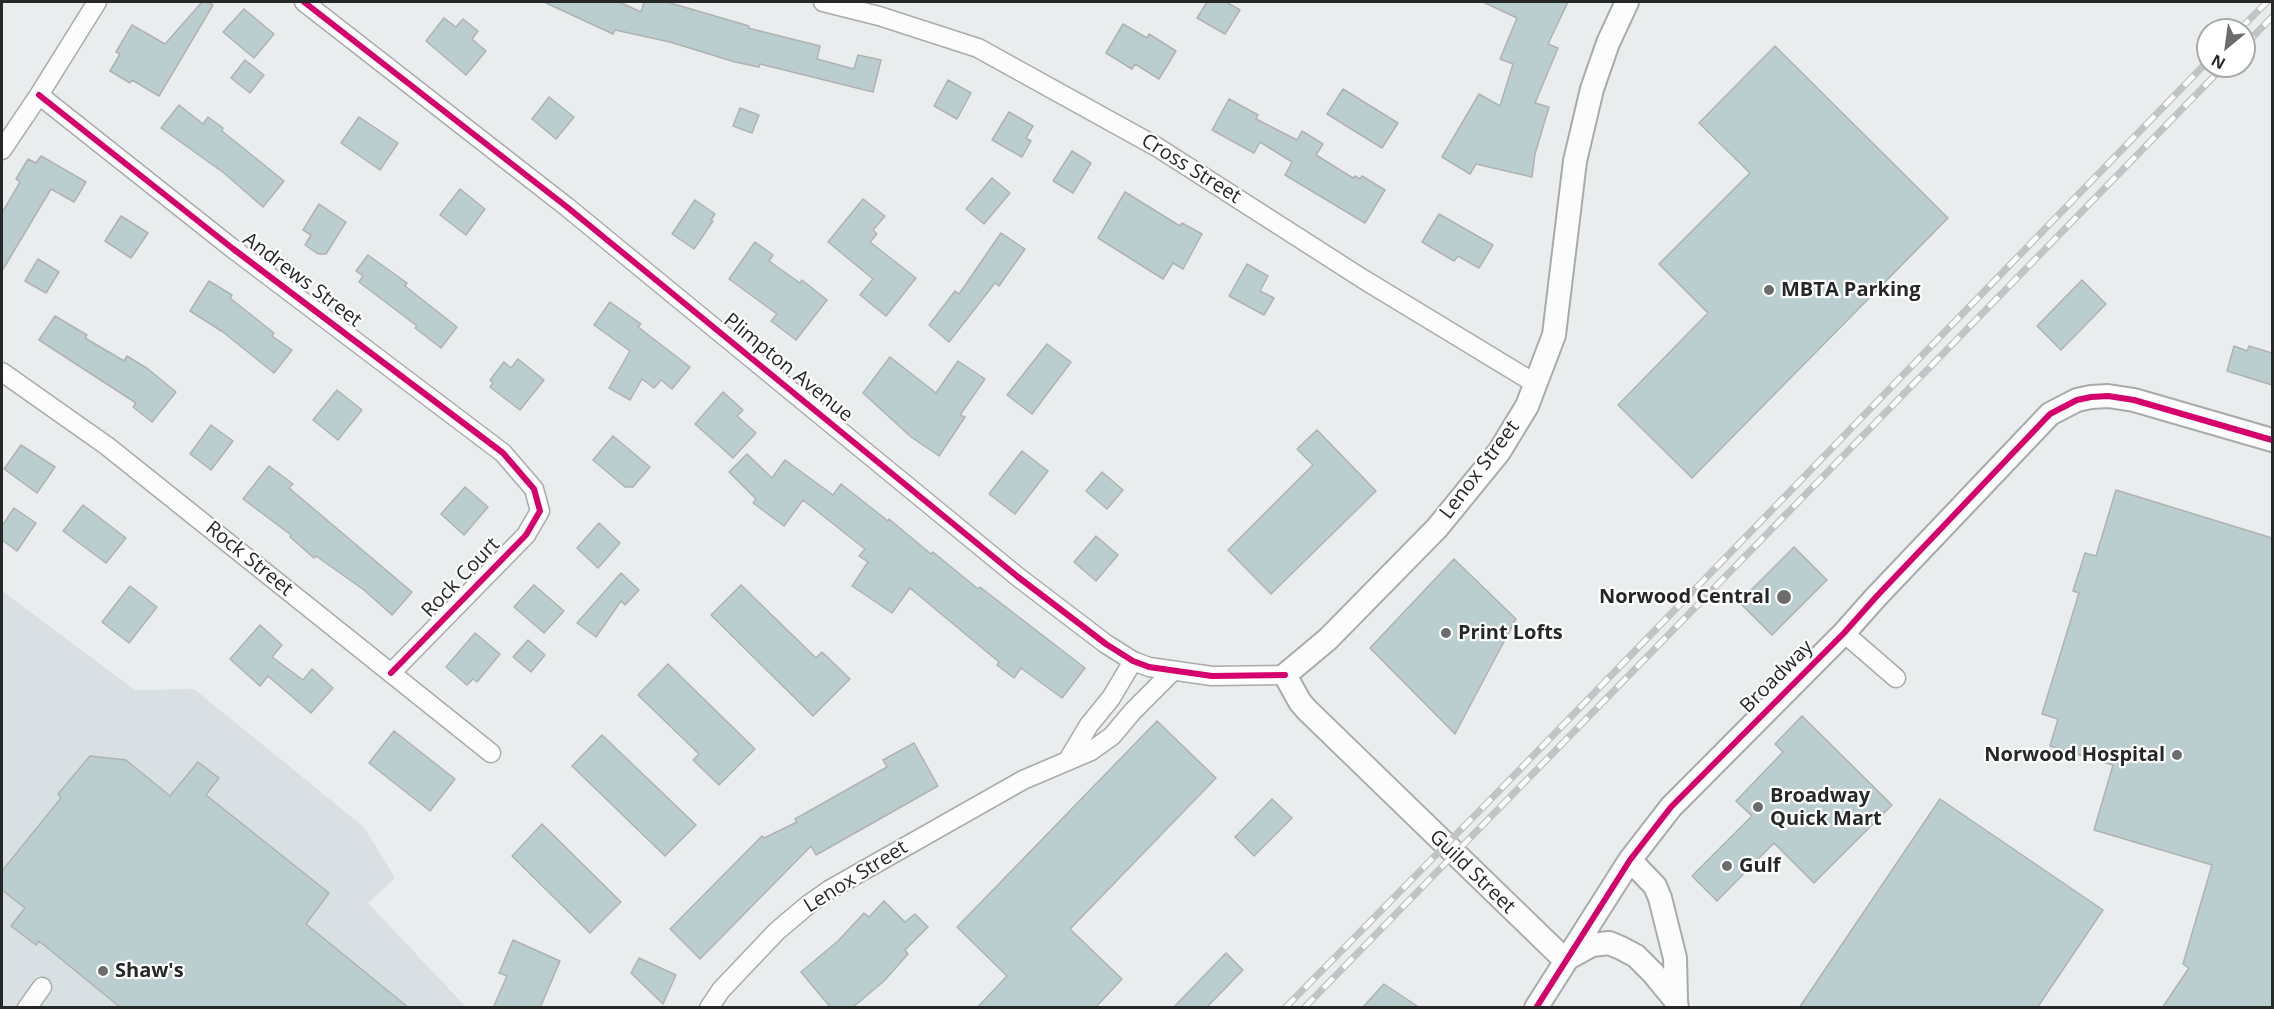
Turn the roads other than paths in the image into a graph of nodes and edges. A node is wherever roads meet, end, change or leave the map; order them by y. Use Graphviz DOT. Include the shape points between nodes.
graph roads {
  1 [pos="97,2"];
  2 [pos="304,2"];
  3 [pos="823,2"];
  4 [pos="1627,2"];
  5 [pos="39,95"];
  6 [pos="2,150"];
  7 [pos="2,372"];
  8 [pos="1536,384"];
  9 [pos="2272,440"];
  10 [pos="537,498"];
  11 [pos="1844,633"];
  12 [pos="1133,661"];
  13 [pos="1173,671"];
  14 [pos="391,673"];
  15 [pos="1285,675"];
  16 [pos="1896,678"];
  17 [pos="491,753"];
  18 [pos="1068,760"];
  19 [pos="1630,860"];
  20 [pos="1565,960"];
  21 [pos="42,987"];
  22 [pos="1677,1004"];
  23 [pos="27,1008"];
  24 [pos="709,1008"];
  25 [pos="1536,1008"];
  1 -- 5 [label="street"];
  2 -- 12 [label="street, Plimpton Avenue" via="567,207 1018,577"];
  3 -- 8 [label="street, Cross Street" via="978,48 1157,147"];
  4 -- 8 [label="street, Lenox Street" via="1592,89 1575,161 1554,335"];
  5 -- 6 [label="street"];
  5 -- 10 [label="street, Andrews Street" via="232,248 503,453 534,489"];
  7 -- 14 [label="street, Rock Street" via="107,446"];
  8 -- 15 [label="street, Lenox Street" via="1499,452 1437,528 1328,639"];
  9 -- 11 [label="street, Broadway" via="2109,396 2077,400 2059,408"];
  10 -- 14 [label="street, Rock Court" via="540,511 526,535"];
  11 -- 16 [label="street"];
  11 -- 19 [label="street, Broadway" via="1671,807"];
  12 -- 13 [label="street, Plimpton Avenue"];
  12 -- 18 [label="street"];
  13 -- 15 [label="street, Plimpton Avenue" via="1212,676"];
  13 -- 18 [label="street, Lenox Street" via="1112,736 1091,751"];
  14 -- 17 [label="street, Rock Street"];
  15 -- 20 [label="street, Guild Street" via="1307,710"];
  18 -- 24 [label="street, Lenox Street" via="996,795 810,903 769,939"];
  19 -- 20 [label="street, Broadway"];
  19 -- 22 [label="street" via="1655,886 1660,898 1675,958"];
  20 -- 22 [label="street" via="1592,945 1610,943 1636,956"];
  20 -- 25 [label="street, Broadway"];
  21 -- 23 [label="street"];
}
